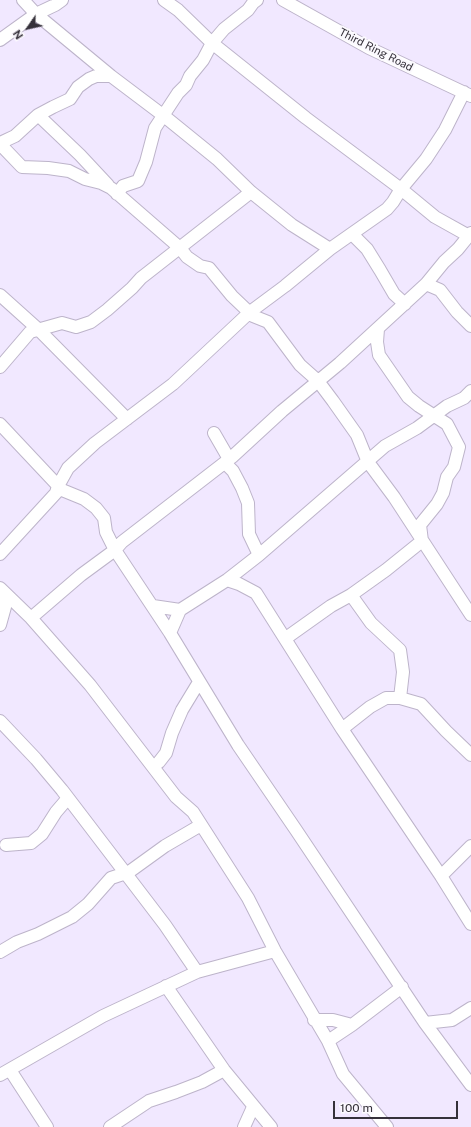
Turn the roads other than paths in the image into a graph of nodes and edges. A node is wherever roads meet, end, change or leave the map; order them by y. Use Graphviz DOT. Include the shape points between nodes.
graph roads {
  1 [pos="23,0"];
  2 [pos="62,0"];
  3 [pos="164,0"];
  4 [pos="257,0"];
  5 [pos="283,0"];
  6 [pos="36,14"];
  7 [pos="0,40"];
  8 [pos="212,44"];
  9 [pos="111,76"];
  10 [pos="467,94"];
  11 [pos="38,115"];
  12 [pos="164,116"];
  13 [pos="0,144"];
  14 [pos="401,189"];
  15 [pos="114,191"];
  16 [pos="251,192"];
  17 [pos="352,234"];
  18 [pos="470,234"];
  19 [pos="180,248"];
  20 [pos="330,249"];
  21 [pos="426,284"];
  22 [pos="0,295"];
  23 [pos="405,304"];
  24 [pos="250,312"];
  25 [pos="471,326"];
  26 [pos="378,329"];
  27 [pos="39,330"];
  28 [pos="0,367"];
  29 [pos="318,381"];
  30 [pos="471,391"];
  31 [pos="434,415"];
  32 [pos="127,419"];
  33 [pos="0,424"];
  34 [pos="214,433"];
  35 [pos="227,461"];
  36 [pos="368,462"];
  37 [pos="58,486"];
  38 [pos="422,540"];
  39 [pos="115,550"];
  40 [pos="0,554"];
  41 [pos="259,555"];
  42 [pos="227,580"];
  43 [pos="1,588"];
  44 [pos="352,595"];
  45 [pos="153,606"];
  46 [pos="180,610"];
  47 [pos="471,615"];
  48 [pos="31,618"];
  49 [pos="0,625"];
  50 [pos="170,633"];
  51 [pos="286,638"];
  52 [pos="199,682"];
  53 [pos="400,698"];
  54 [pos="0,721"];
  55 [pos="342,728"];
  56 [pos="471,755"];
  57 [pos="153,767"];
  58 [pos="68,798"];
  59 [pos="200,825"];
  60 [pos="6,845"];
  61 [pos="471,846"];
  62 [pos="126,873"];
  63 [pos="441,876"];
  64 [pos="471,924"];
  65 [pos="275,951"];
  66 [pos="0,952"];
  67 [pos="196,972"];
  68 [pos="166,986"];
  69 [pos="402,988"];
  70 [pos="471,1008"];
  71 [pos="314,1020"];
  72 [pos="425,1023"];
  73 [pos="352,1025"];
  74 [pos="328,1041"];
  75 [pos="224,1070"];
  76 [pos="5,1072"];
  77 [pos="471,1085"];
  78 [pos="253,1107"];
  79 [pos="267,1123"];
  80 [pos="382,1125"];
  81 [pos="47,1127"];
  82 [pos="110,1127"];
  83 [pos="245,1127"];
  1 -- 6 [label="street"];
  2 -- 6 [label="street"];
  3 -- 8 [label="street" via="178,10"];
  4 -- 8 [label="street" via="224,29"];
  5 -- 10 [label="street, Third Ring Road" via="369,48"];
  6 -- 7 [label="street"];
  6 -- 9 [label="street"];
  8 -- 12 [label="street"];
  8 -- 14 [label="street"];
  9 -- 11 [label="street" via="96,76 89,79 78,87 70,99"];
  9 -- 12 [label="street"];
  10 -- 14 [label="street" via="426,159"];
  11 -- 13 [label="street" via="15,136"];
  11 -- 15 [label="street"];
  12 -- 15 [label="street" via="155,128 138,181"];
  12 -- 16 [label="street"];
  13 -- 15 [label="street" via="22,167 69,172 101,183"];
  14 -- 17 [label="street" via="387,209"];
  14 -- 18 [label="street" via="434,217"];
  15 -- 19 [label="street"];
  16 -- 19 [label="street"];
  16 -- 20 [label="street" via="292,225"];
  17 -- 20 [label="street"];
  17 -- 23 [label="street" via="367,249 394,294"];
  18 -- 21 [label="street"];
  19 -- 24 [label="street" via="187,257 200,266 209,268 232,296"];
  19 -- 27 [label="street" via="91,322 76,327 62,323"];
  20 -- 24 [label="street"];
  21 -- 23 [label="street"];
  21 -- 25 [label="street" via="440,290"];
  22 -- 27 [label="street"];
  23 -- 26 [label="street"];
  24 -- 29 [label="street" via="253,316 268,322 300,365"];
  24 -- 32 [label="street" via="173,384"];
  26 -- 29 [label="street"];
  26 -- 31 [label="street" via="379,355 408,397"];
  27 -- 28 [label="street" via="30,332"];
  27 -- 32 [label="street"];
  29 -- 35 [label="street"];
  29 -- 36 [label="street" via="357,435"];
  30 -- 31 [label="street" via="464,398"];
  31 -- 36 [label="street" via="385,446"];
  31 -- 38 [label="street" via="446,424 459,447 443,493 420,525"];
  32 -- 37 [label="street" via="68,468"];
  33 -- 37 [label="street"];
  34 -- 35 [label="street"];
  35 -- 39 [label="street"];
  35 -- 41 [label="street" via="248,503 249,534"];
  36 -- 38 [label="street"];
  36 -- 41 [label="street"];
  37 -- 39 [label="street" via="96,508 104,518 106,532"];
  37 -- 40 [label="street" via="56,494"];
  38 -- 44 [label="street"];
  38 -- 47 [label="street"];
  39 -- 45 [label="street"];
  39 -- 48 [label="street"];
  41 -- 42 [label="street"];
  42 -- 46 [label="street"];
  42 -- 51 [label="street" via="256,593"];
  43 -- 48 [label="street"];
  43 -- 49 [label="street" via="5,607"];
  44 -- 51 [label="street" via="331,606"];
  44 -- 53 [label="street" via="371,623 400,650 403,672"];
  45 -- 46 [label="street"];
  45 -- 50 [label="street"];
  46 -- 50 [label="street"];
  48 -- 57 [label="street" via="90,685"];
  50 -- 52 [label="street"];
  51 -- 55 [label="street"];
  52 -- 57 [label="street" via="182,710 166,753"];
  52 -- 69 [label="street" via="238,745"];
  53 -- 55 [label="street" via="386,698"];
  53 -- 56 [label="street" via="421,704"];
  54 -- 58 [label="street"];
  55 -- 63 [label="street"];
  57 -- 59 [label="street" via="176,797 193,812"];
  58 -- 60 [label="street" via="42,834 31,843"];
  58 -- 62 [label="street"];
  59 -- 62 [label="street"];
  59 -- 65 [label="street" via="248,898"];
  61 -- 63 [label="street"];
  62 -- 66 [label="street" via="111,878 88,904 72,917"];
  62 -- 67 [label="street"];
  63 -- 64 [label="street"];
  65 -- 67 [label="street"];
  65 -- 71 [label="street"];
  67 -- 68 [label="street"];
  68 -- 75 [label="street"];
  68 -- 76 [label="street" via="103,1016"];
  69 -- 72 [label="street"];
  69 -- 73 [label="street"];
  70 -- 72 [label="street" via="452,1020"];
  71 -- 73 [label="street" via="333,1020"];
  71 -- 74 [label="street"];
  72 -- 77 [label="street"];
  73 -- 74 [label="street"];
  74 -- 80 [label="street" via="343,1074"];
  75 -- 78 [label="street"];
  75 -- 82 [label="street" via="183,1090 149,1101"];
  76 -- 81 [label="street"];
  78 -- 79 [label="street"];
  78 -- 83 [label="street"];
  79 -- 83 [label="street"];
}
